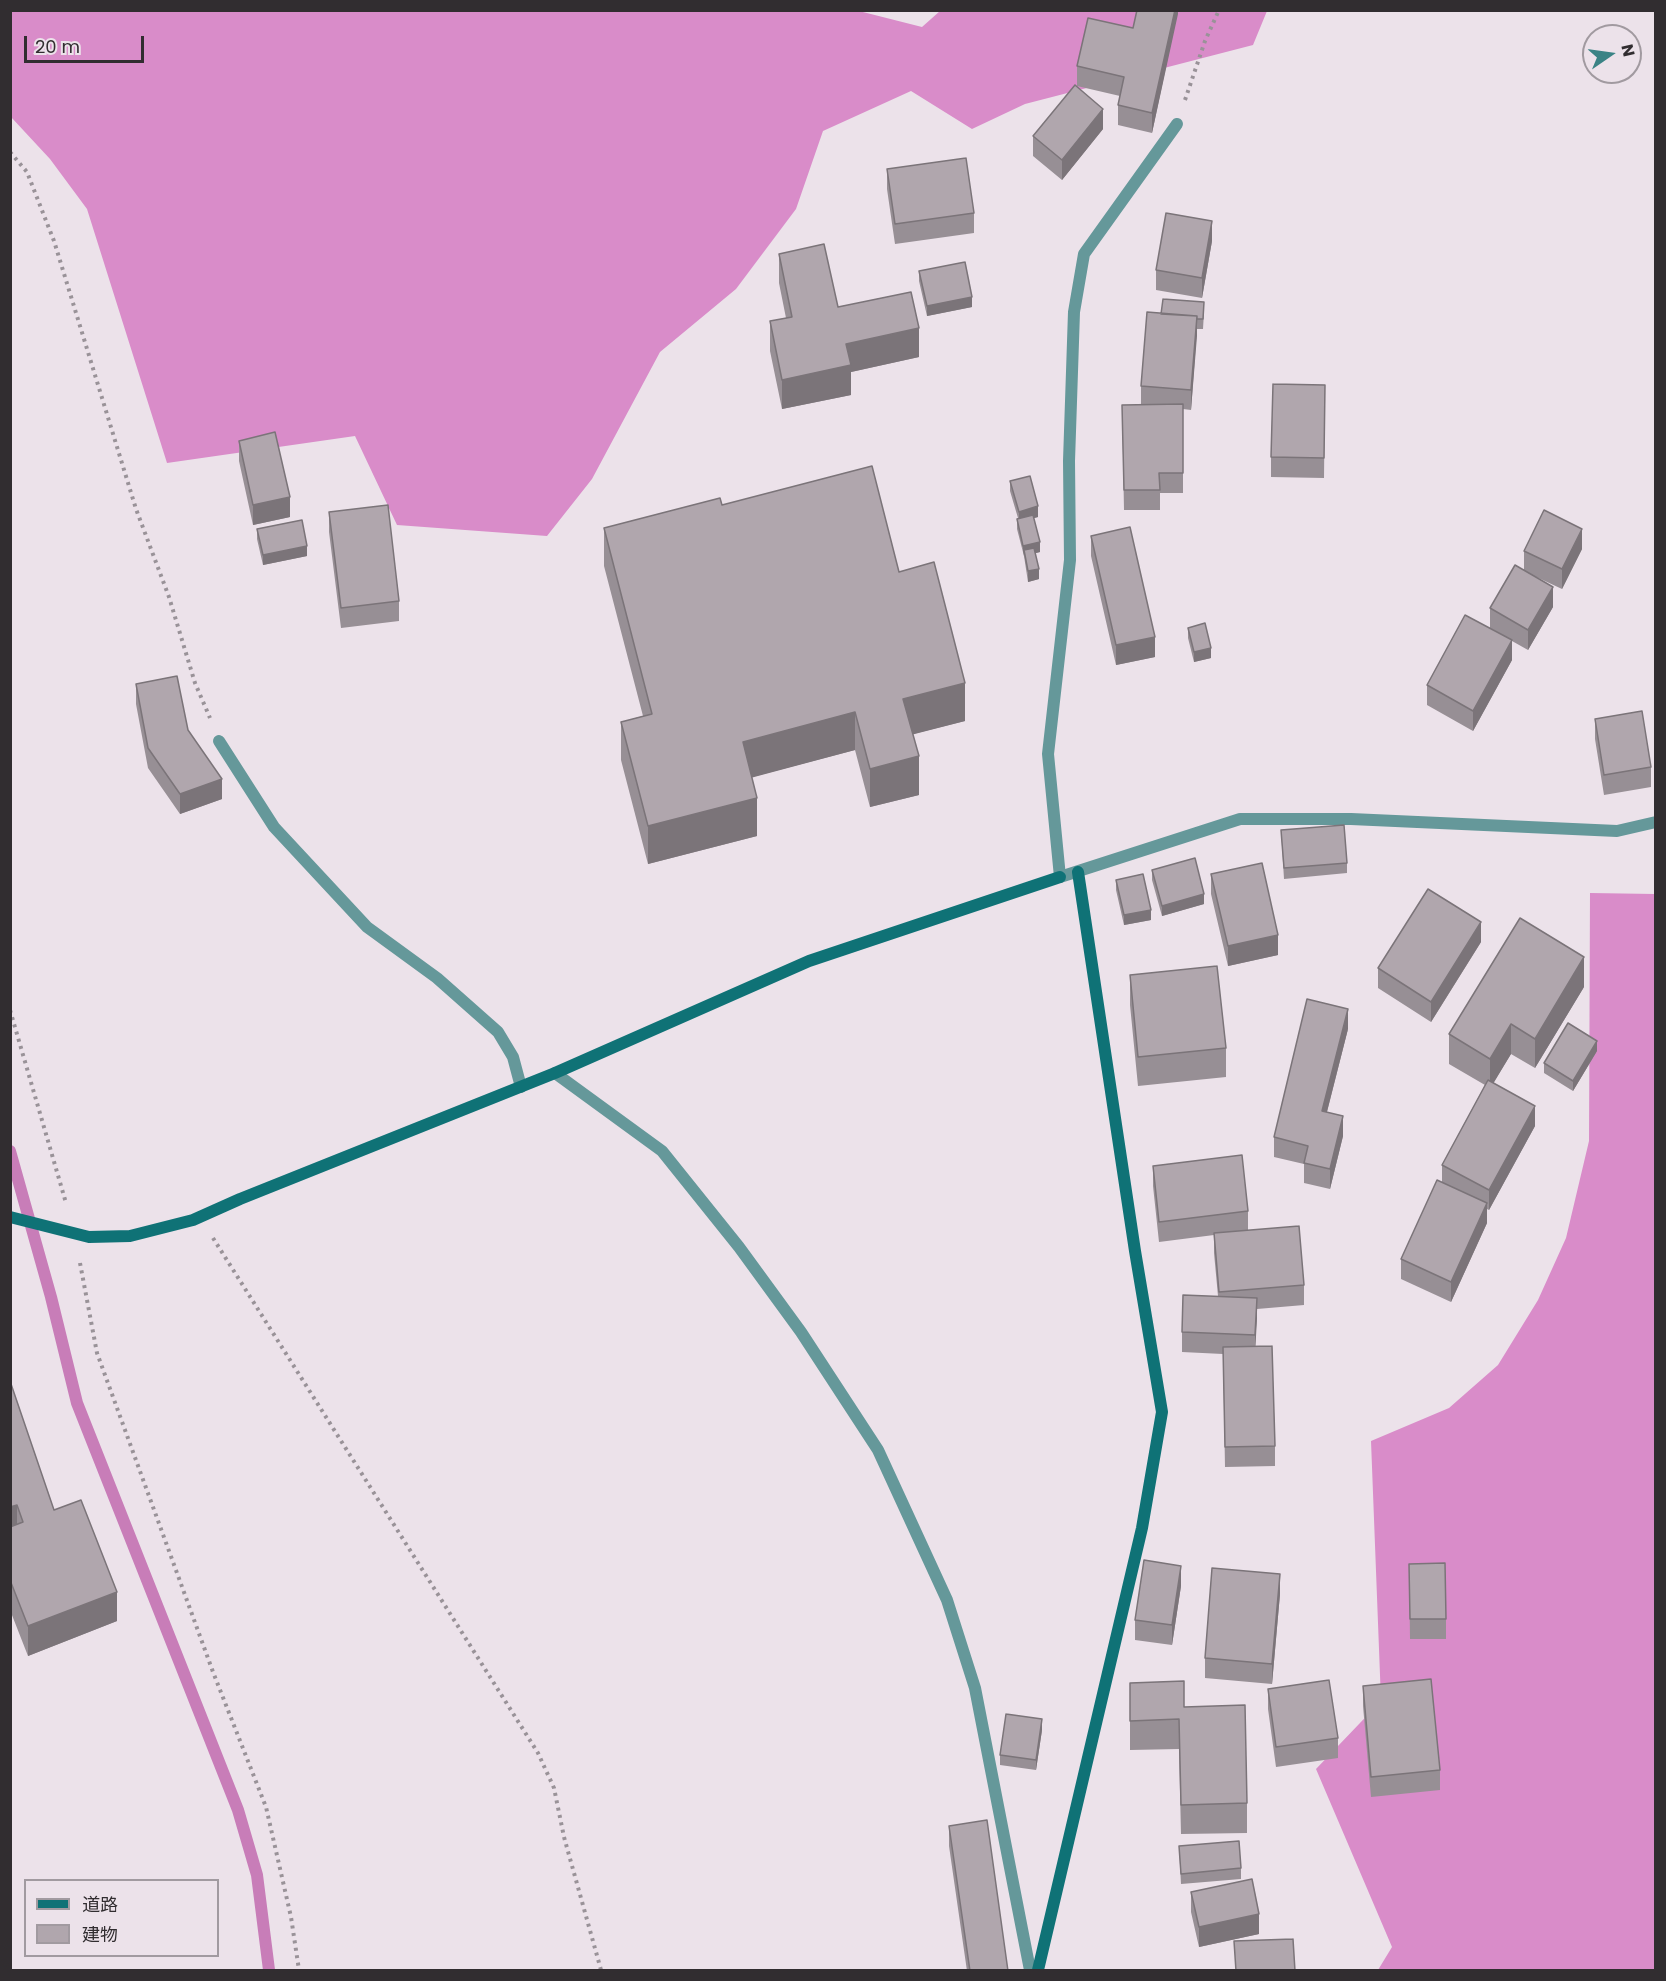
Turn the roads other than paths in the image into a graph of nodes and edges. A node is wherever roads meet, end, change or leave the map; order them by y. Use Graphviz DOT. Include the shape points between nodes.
graph roads {
  1 [pos="1177,124"];
  2 [pos="219,741"];
  3 [pos="1656,822"];
  4 [pos="1078,872"];
  5 [pos="1060,877"];
  6 [pos="555,1073"];
  7 [pos="521,1087"];
  8 [pos="10,1217"];
  9 [pos="1030,1971"];
  10 [pos="1038,1971"];
  1 -- 5 [label="street" via="1084,254 1074,312 1070,560 1048,754"];
  2 -- 7 [label="street" via="274,827 367,927 437,978 498,1032 513,1057"];
  3 -- 4 [label="street" via="1617,831 1351,819 1240,819"];
  4 -- 5 [label="street"];
  4 -- 10 [label="street" via="1162,1412 1142,1528"];
  5 -- 6 [label="street" via="809,961"];
  6 -- 7 [label="street"];
  6 -- 9 [label="street" via="662,1151 801,1332 878,1450 947,1600 975,1688"];
  7 -- 8 [label="street" via="193,1220 130,1236 89,1237"];
}
